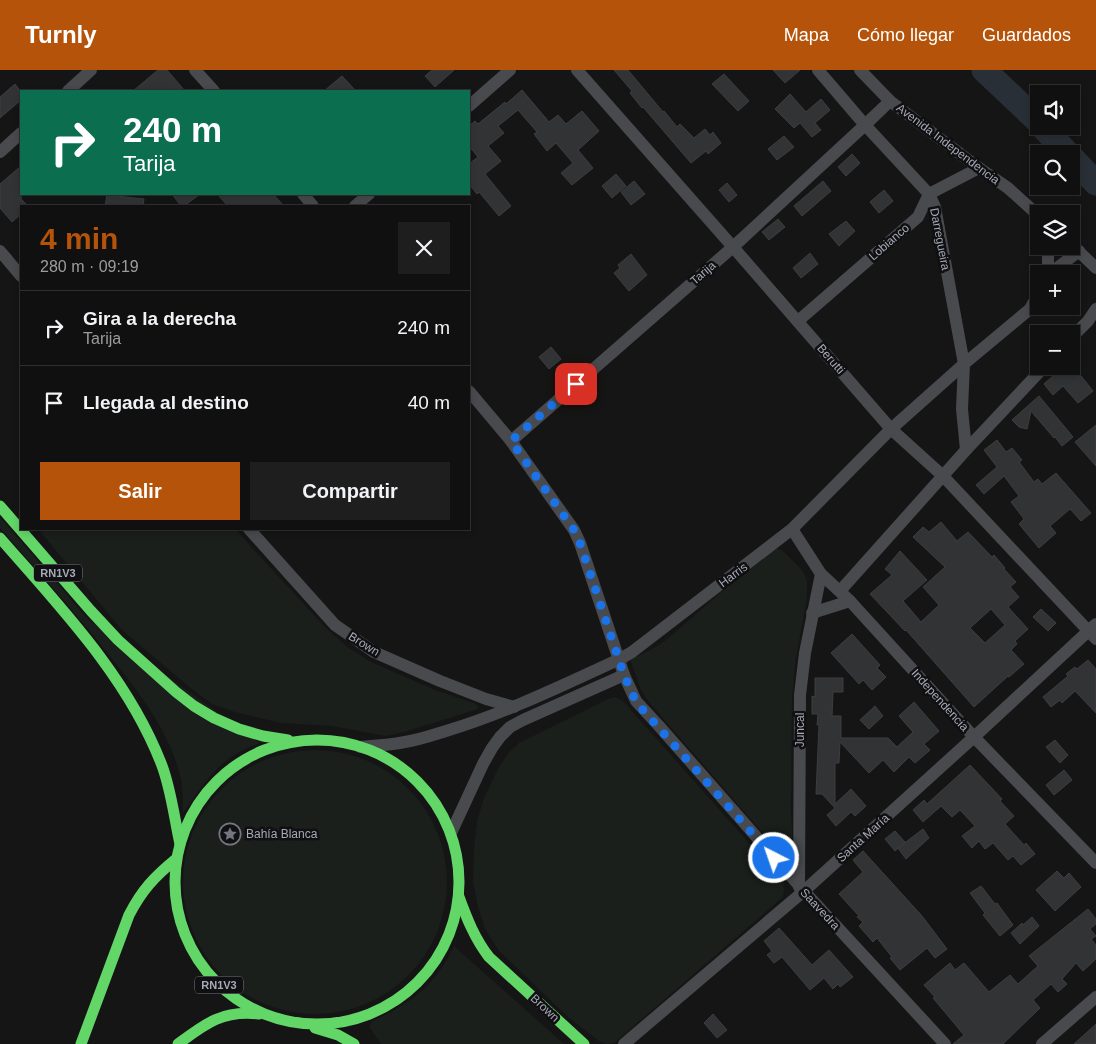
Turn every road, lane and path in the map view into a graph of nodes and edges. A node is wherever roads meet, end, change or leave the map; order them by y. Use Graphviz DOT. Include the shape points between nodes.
graph roads {
  1 [pos="92,70"];
  2 [pos="195,70"];
  3 [pos="510,70"];
  4 [pos="577,70"];
  5 [pos="818,70"];
  6 [pos="860,70"];
  7 [pos="69,90"];
  8 [pos="213,90"];
  9 [pos="890,101"];
  10 [pos="470,105"];
  11 [pos="865,125"];
  12 [pos="20,134"];
  13 [pos="0,152"];
  14 [pos="979,168"];
  15 [pos="929,194"];
  16 [pos="304,195"];
  17 [pos="368,195"];
  18 [pos="312,205"];
  19 [pos="356,205"];
  20 [pos="1030,208"];
  21 [pos="733,247"];
  22 [pos="0,251"];
  23 [pos="1080,253"];
  24 [pos="1068,255"];
  25 [pos="1059,265"];
  26 [pos="1096,268"];
  27 [pos="20,275"];
  28 [pos="1030,308"];
  29 [pos="1096,309"];
  30 [pos="798,321"];
  31 [pos="1080,329"];
  32 [pos="964,364"];
  33 [pos="1037,375"];
  34 [pos="470,392"];
  35 [pos="891,429"];
  36 [pos="511,441"];
  37 [pos="966,450"];
  38 [pos="943,476"];
  39 [pos="0,506"];
  40 [pos="20,529"];
  41 [pos="792,529"];
  42 [pos="21,530"];
  43 [pos="250,530"];
  44 [pos="0,538"];
  45 [pos="821,574"];
  46 [pos="840,591"];
  47 [pos="850,601"];
  48 [pos="812,613"];
  49 [pos="1093,631"];
  50 [pos="620,659"];
  51 [pos="624,675"];
  52 [pos="514,707"];
  53 [pos="974,738"];
  54 [pos="295,742"];
  55 [pos="360,746"];
  56 [pos="451,833"];
  57 [pos="180,844"];
  58 [pos="176,859"];
  59 [pos="1096,863"];
  60 [pos="802,889"];
  61 [pos="459,897"];
  62 [pos="1096,997"];
  63 [pos="267,1015"];
  64 [pos="298,1023"];
  65 [pos="81,1044"];
  66 [pos="178,1044"];
  67 [pos="354,1044"];
  68 [pos="584,1044"];
  69 [pos="624,1044"];
  70 [pos="945,1044"];
  71 [pos="1042,1044"];
  1 -- 7 [label="street"];
  2 -- 8 [label="street"];
  3 -- 10 [label="street"];
  4 -- 21 [label="street, Berutti"];
  5 -- 11 [label="street, Darregueira"];
  6 -- 9 [label="street, Avenida Independencia"];
  9 -- 11 [label="street, Tarija"];
  9 -- 14 [label="street, Avenida Independencia"];
  11 -- 15 [label="street, Darregueira"];
  11 -- 21 [label="street, Tarija"];
  12 -- 13 [label="street"];
  14 -- 15 [label="street"];
  14 -- 20 [label="street, Avenida Independencia"];
  15 -- 30 [label="street, Lobianco" via="918,217"];
  15 -- 32 [label="street, Darregueira"];
  16 -- 18 [label="street"];
  17 -- 19 [label="street"];
  21 -- 30 [label="street, Berutti"];
  21 -- 36 [label="street, Tarija"];
  22 -- 27 [label="street"];
  23 -- 26 [label="street"];
  24 -- 25 [label="street"];
  28 -- 32 [label="street, Harris"];
  29 -- 31 [label="street"];
  30 -- 35 [label="street, Berutti"];
  32 -- 35 [label="street, Harris"];
  32 -- 37 [label="street, Darregueira" via="962,409"];
  33 -- 37 [label="street"];
  34 -- 36 [label="street, Saavedra"];
  35 -- 38 [label="street, Berutti"];
  35 -- 41 [label="street, Harris"];
  36 -- 50 [label="street, Saavedra" via="574,530"];
  37 -- 38 [label="street"];
  38 -- 46 [label="street"];
  38 -- 49 [label="street, Berutti"];
  39 -- 40 [label="main road, RN1V3"];
  41 -- 45 [label="street, Independencia"];
  41 -- 50 [label="street, Harris"];
  42 -- 54 [label="main road, RN1V3" via="118,640 194,706 239,729"];
  43 -- 52 [label="street, Brown" via="335,625 374,652 440,682"];
  44 -- 57 [label="main road, RN1V3" via="98,653 128,696 162,764"];
  45 -- 46 [label="street, Independencia"];
  45 -- 48 [label="street, Juncal"];
  46 -- 47 [label="street, Independencia"];
  47 -- 48 [label="street"];
  47 -- 53 [label="street, Independencia"];
  48 -- 60 [label="street, Juncal" via="800,695"];
  49 -- 53 [label="street, Santa María"];
  50 -- 51 [label="street, Saavedra"];
  50 -- 52 [label="street, Harris"];
  51 -- 56 [label="street" via="510,727 483,764"];
  51 -- 60 [label="street, Saavedra" via="636,702"];
  52 -- 55 [label="street, Harris" via="408,742"];
  53 -- 59 [label="street, Independencia"];
  53 -- 60 [label="street, Santa María"];
  54 -- 55 [label="main road, RN1V3" via="328,740"];
  54 -- 57 [label="main road, RN1V3" via="264,750 223,776 192,814"];
  55 -- 56 [label="main road, RN1V3" via="389,760 416,779 436,804"];
  56 -- 61 [label="main road, RN1V3" via="459,864"];
  57 -- 58 [label="main road, RN1V3"];
  58 -- 63 [label="main road, RN1V3" via="175,892 180,924 194,953 213,979 238,1000"];
  58 -- 65 [label="main road" via="145,889 126,921"];
  60 -- 69 [label="street, Santa María"];
  60 -- 70 [label="street, Saavedra"];
  61 -- 64 [label="main road, RN1V3" via="452,928 442,950 418,983 392,1003 363,1017 331,1024"];
  61 -- 68 [label="main road, Brown" via="471,930 489,957"];
  62 -- 71 [label="street"];
  63 -- 64 [label="main road, RN1V3"];
  63 -- 66 [label="main road" via="250,1012 227,1014"];
  64 -- 67 [label="main road" via="338,1035"];
}
